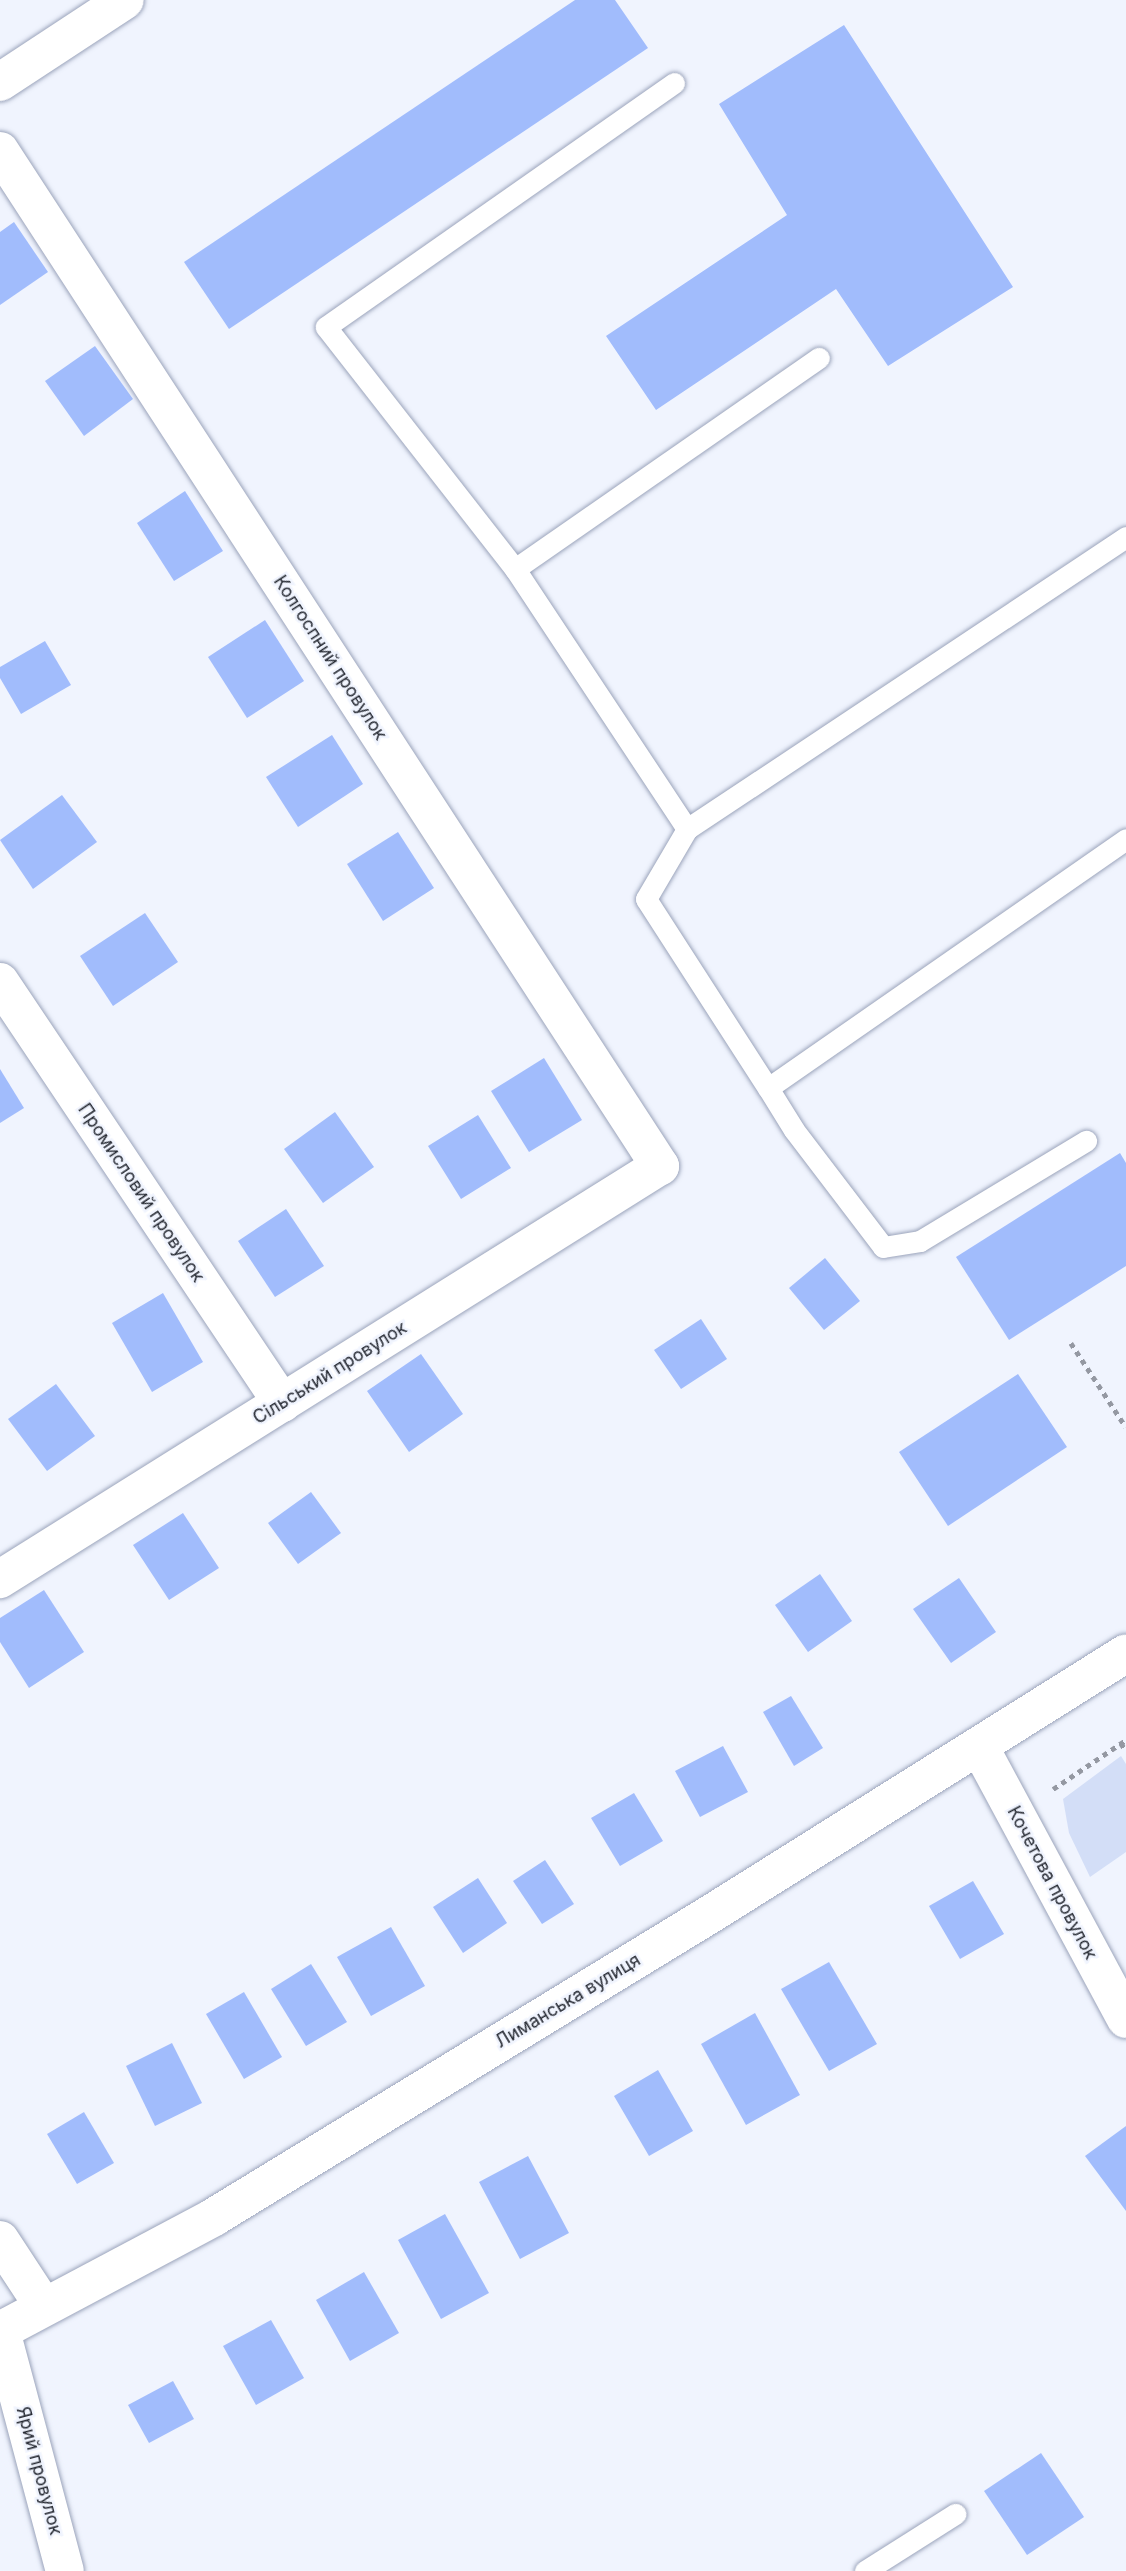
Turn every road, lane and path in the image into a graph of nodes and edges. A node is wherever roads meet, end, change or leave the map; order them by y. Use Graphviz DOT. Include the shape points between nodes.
graph roads {
  1 [pos="125,0"];
  2 [pos="0,82"];
  3 [pos="674,83"];
  4 [pos="0,151"];
  5 [pos="819,358"];
  6 [pos="1126,537"];
  7 [pos="515,569"];
  8 [pos="687,829"];
  9 [pos="1126,839"];
  10 [pos="0,982"];
  11 [pos="768,1088"];
  12 [pos="1086,1141"];
  13 [pos="660,1166"];
  14 [pos="1071,1343"];
  15 [pos="282,1403"];
  16 [pos="1126,1427"];
  17 [pos="0,1579"];
  18 [pos="1126,1653"];
  19 [pos="1124,1742"];
  20 [pos="979,1746"];
  21 [pos="1126,1751"];
  22 [pos="1053,1789"];
  23 [pos="1126,2019"];
  24 [pos="0,2240"];
  25 [pos="44,2307"];
  26 [pos="0,2331"];
  27 [pos="955,2514"];
  28 [pos="65,2571"];
  29 [pos="865,2571"];
  1 -- 2 [label="street"];
  3 -- 7 [label="lane" via="326,327"];
  4 -- 13 [label="street, Колгоспний провулок"];
  5 -- 7 [label="lane"];
  6 -- 8 [label="lane"];
  7 -- 8 [label="lane"];
  8 -- 11 [label="lane" via="646,899"];
  9 -- 11 [label="lane"];
  10 -- 15 [label="street, Промисловий провулок"];
  11 -- 12 [label="lane" via="793,1130 883,1247 920,1241"];
  13 -- 15 [label="street, Сільський провулок"];
  14 -- 16 [label="path"];
  15 -- 17 [label="street, Сільський провулок"];
  18 -- 20 [label="street, Лиманська вулиця"];
  19 -- 21 [label="path"];
  19 -- 22 [label="path"];
  20 -- 23 [label="street, Кочетова провулок"];
  20 -- 25 [label="street, Лиманська вулиця" via="214,2217"];
  24 -- 25 [label="street"];
  25 -- 26 [label="street, Лиманська вулиця"];
  26 -- 28 [label="street, Ярий провулок"];
  27 -- 29 [label="lane"];
}
